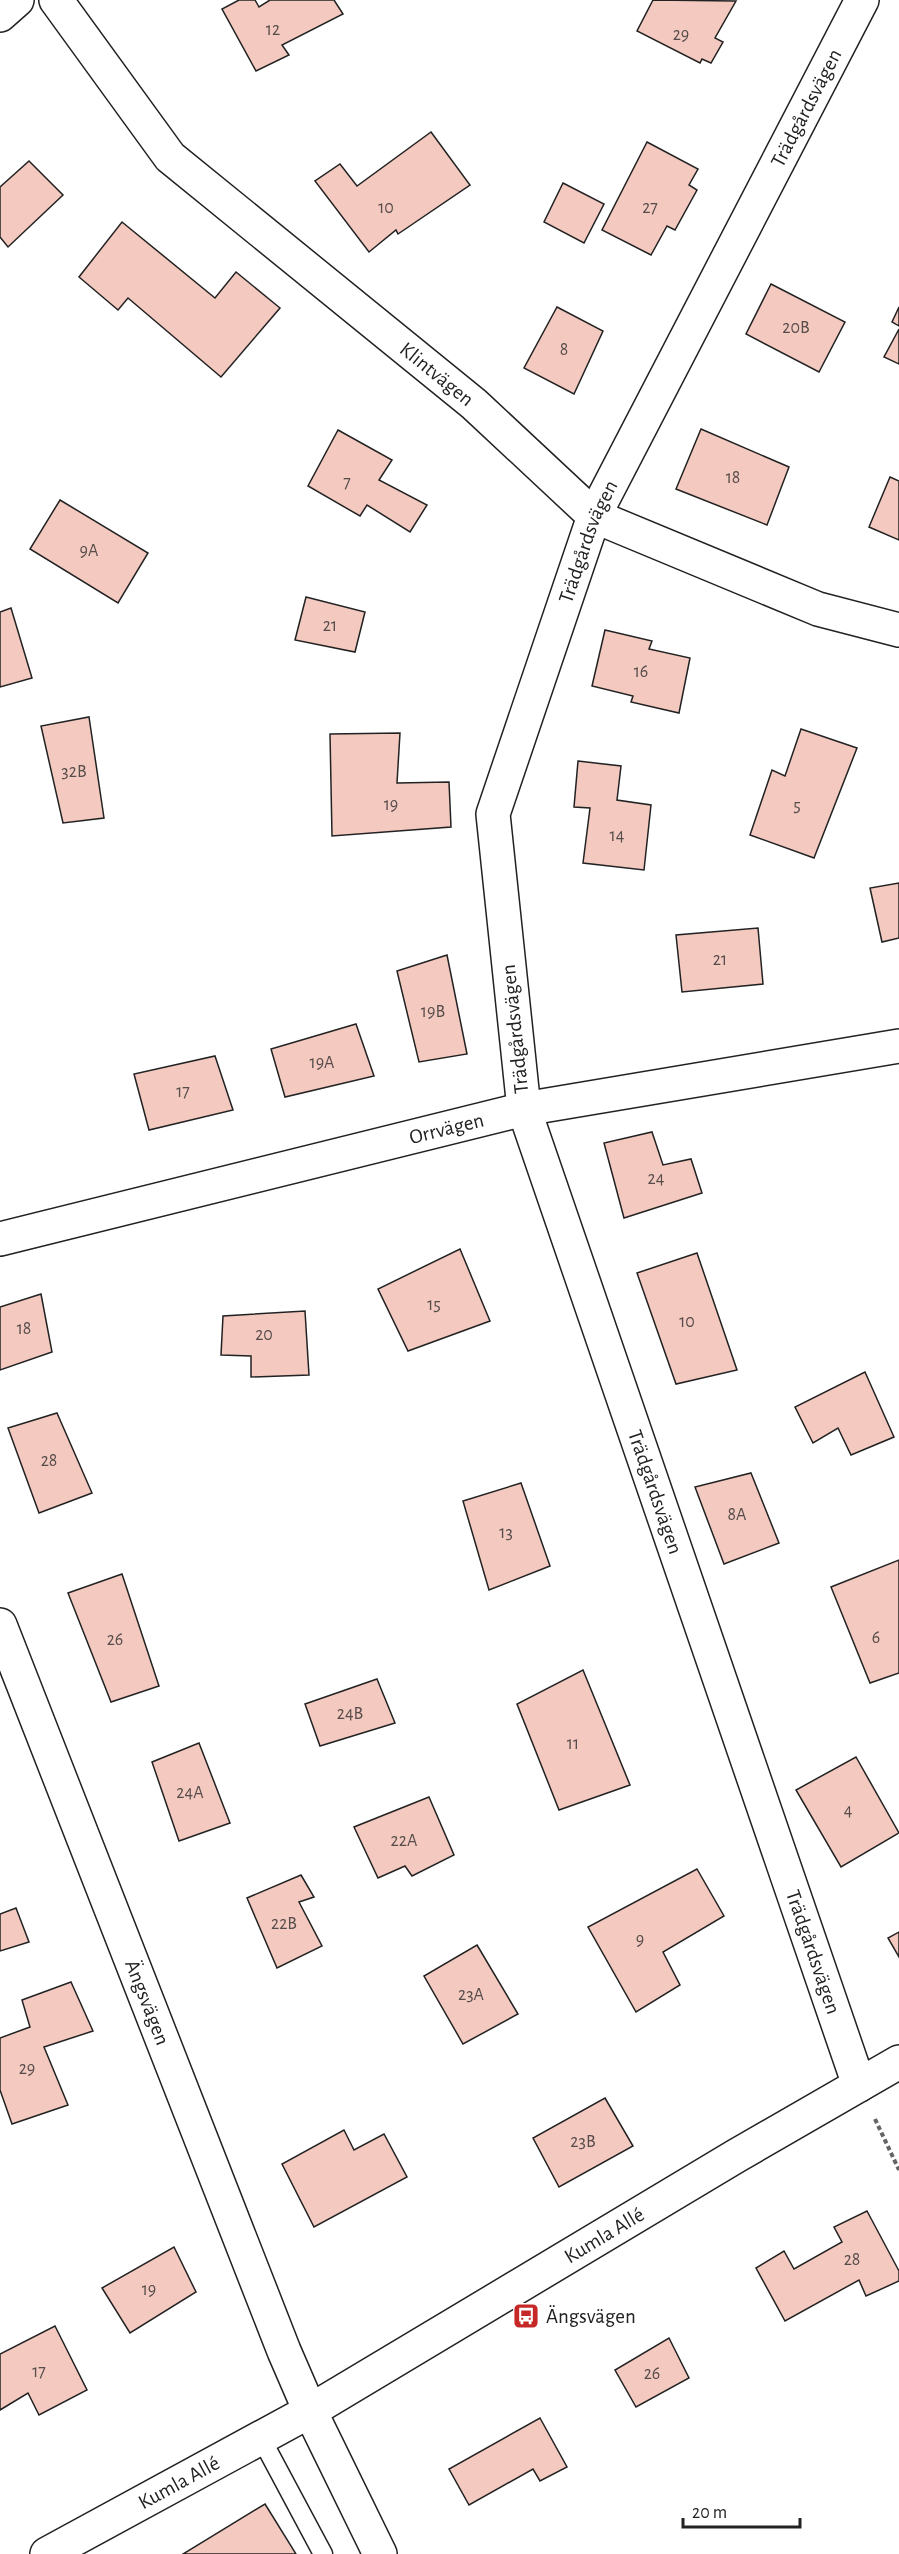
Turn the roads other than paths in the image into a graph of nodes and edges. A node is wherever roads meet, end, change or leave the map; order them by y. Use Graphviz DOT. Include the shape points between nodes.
graph roads {
  1 [pos="17,0"];
  2 [pos="56,0"];
  3 [pos="862,0"];
  4 [pos="0,15"];
  5 [pos="594,516"];
  6 [pos="899,630"];
  7 [pos="899,1046"];
  8 [pos="524,1109"];
  9 [pos="0,1239"];
  10 [pos="0,1625"];
  11 [pos="899,2062"];
  12 [pos="859,2085"];
  13 [pos="310,2411"];
  14 [pos="261,2438"];
  15 [pos="47,2554"];
  16 [pos="323,2554"];
  17 [pos="380,2554"];
  1 -- 4 [label="street"];
  2 -- 5 [label="street, Klintvägen" via="170,158 474,404"];
  3 -- 5 [label="street, Trädgårdsvägen"];
  5 -- 6 [label="street, Klintvägen" via="818,609"];
  5 -- 8 [label="street, Trädgårdsvägen" via="493,814"];
  7 -- 8 [label="street, Orrvägen"];
  8 -- 9 [label="street, Orrvägen"];
  8 -- 12 [label="street, Trädgårdsvägen"];
  10 -- 13 [label="street, Ängsvägen"];
  11 -- 12 [label="street, Kumla Allé"];
  12 -- 13 [label="street, Kumla Allé"];
  13 -- 14 [label="street, Kumla Allé"];
  13 -- 17 [label="street"];
  14 -- 15 [label="street, Kumla Allé"];
  14 -- 16 [label="lane"];
}
